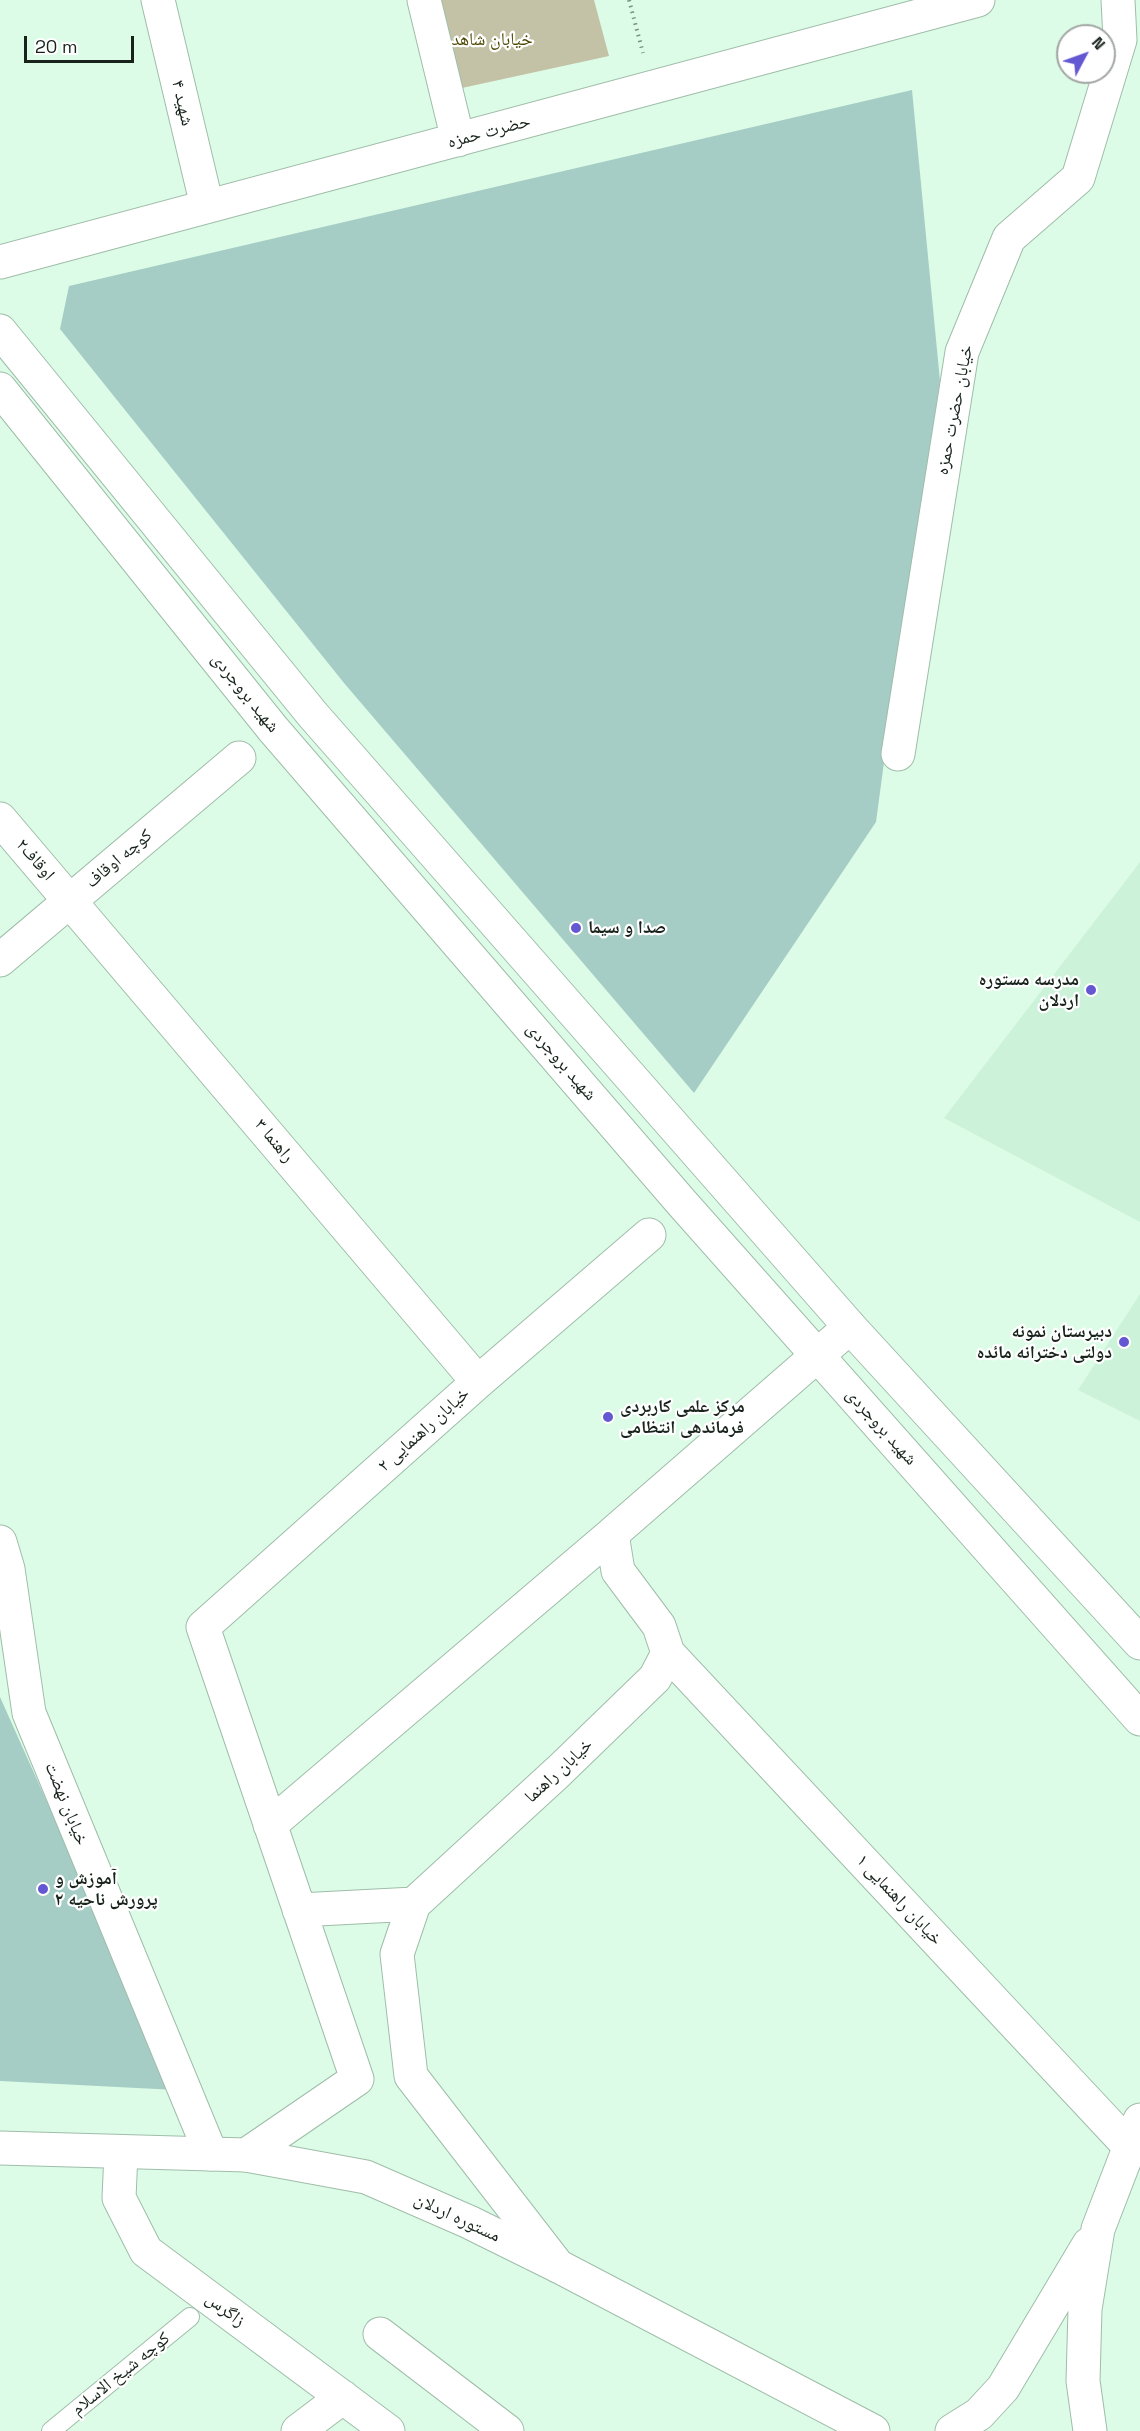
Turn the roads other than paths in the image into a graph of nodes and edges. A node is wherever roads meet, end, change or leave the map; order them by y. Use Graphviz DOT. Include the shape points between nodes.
graph roads {
  1 [pos="158,0"];
  2 [pos="424,0"];
  3 [pos="978,0"];
  4 [pos="1118,0"];
  5 [pos="914,9"];
  6 [pos="458,140"];
  7 [pos="207,207"];
  8 [pos="1,259"];
  9 [pos="0,331"];
  10 [pos="0,389"];
  11 [pos="898,754"];
  12 [pos="239,758"];
  13 [pos="0,819"];
  14 [pos="70,901"];
  15 [pos="0,960"];
  16 [pos="649,1235"];
  17 [pos="850,1327"];
  18 [pos="818,1356"];
  19 [pos="478,1382"];
  20 [pos="612,1534"];
  21 [pos="0,1542"];
  22 [pos="1140,1643"];
  23 [pos="668,1653"];
  24 [pos="1140,1719"];
  25 [pos="270,1825"];
  26 [pos="414,1904"];
  27 [pos="299,1910"];
  28 [pos="1134,2133"];
  29 [pos="0,2148"];
  30 [pos="121,2153"];
  31 [pos="211,2154"];
  32 [pos="246,2155"];
  33 [pos="1098,2229"];
  34 [pos="558,2266"];
  35 [pos="190,2317"];
  36 [pos="380,2334"];
  37 [pos="343,2397"];
  38 [pos="51,2431"];
  39 [pos="298,2431"];
  40 [pos="388,2431"];
  41 [pos="507,2431"];
  42 [pos="873,2431"];
  43 [pos="952,2431"];
  44 [pos="1090,2431"];
  1 -- 7 [label="street, شهید ۴"];
  2 -- 6 [label="street"];
  3 -- 5 [label="street, حضرت حمزه"];
  4 -- 11 [label="street, خیابان حضرت حمزه" via="1120,40 1078,178 1009,238 962,352"];
  5 -- 6 [label="street, حضرت حمزه" via="652,88"];
  6 -- 7 [label="street, حضرت حمزه"];
  7 -- 8 [label="street, حضرت حمزه"];
  9 -- 17 [label="street" via="313,715"];
  10 -- 18 [label="street, شهید بروجردی" via="273,729"];
  12 -- 14 [label="street, کوچه اوقاف"];
  13 -- 14 [label="street, اوقاف۲"];
  14 -- 15 [label="street, کوچه اوقاف"];
  14 -- 19 [label="street, راهنما ۳"];
  16 -- 19 [label="street, خیابان راهنمایی ۲"];
  17 -- 18 [label="street"];
  17 -- 22 [label="street"];
  18 -- 20 [label="street"];
  18 -- 24 [label="street, شهید بروجردی"];
  19 -- 25 [label="street, خیابان راهنمایی ۲" via="202,1627"];
  20 -- 23 [label="street" via="618,1570 659,1626"];
  20 -- 25 [label="street"];
  21 -- 31 [label="street, خیابان نهضت" via="8,1569 29,1713"];
  23 -- 26 [label="street, خیابان راهنما" via="655,1678"];
  23 -- 28 [label="street, خیابان راهنمایی ۱"];
  25 -- 27 [label="street"];
  26 -- 27 [label="street"];
  26 -- 34 [label="street, خیابان راهنما" via="397,1954 411,2076"];
  27 -- 32 [label="street" via="357,2079"];
  28 -- 33 [label="street"];
  29 -- 30 [label="street, مستوره اردلان"];
  30 -- 31 [label="street, مستوره اردلان"];
  30 -- 37 [label="street, زاگرس" via="119,2198 146,2251"];
  31 -- 32 [label="street, مستوره اردلان"];
  32 -- 34 [label="street, مستوره اردلان" via="366,2177"];
  33 -- 43 [label="street" via="1003,2388 980,2414"];
  33 -- 44 [label="street" via="1085,2309 1083,2381"];
  34 -- 42 [label="street, مستوره اردلان"];
  35 -- 38 [label="lane, کوچه شیخ الاسلام"];
  36 -- 41 [label="street"];
  37 -- 39 [label="street"];
  37 -- 40 [label="street, زاگرس"];
}
